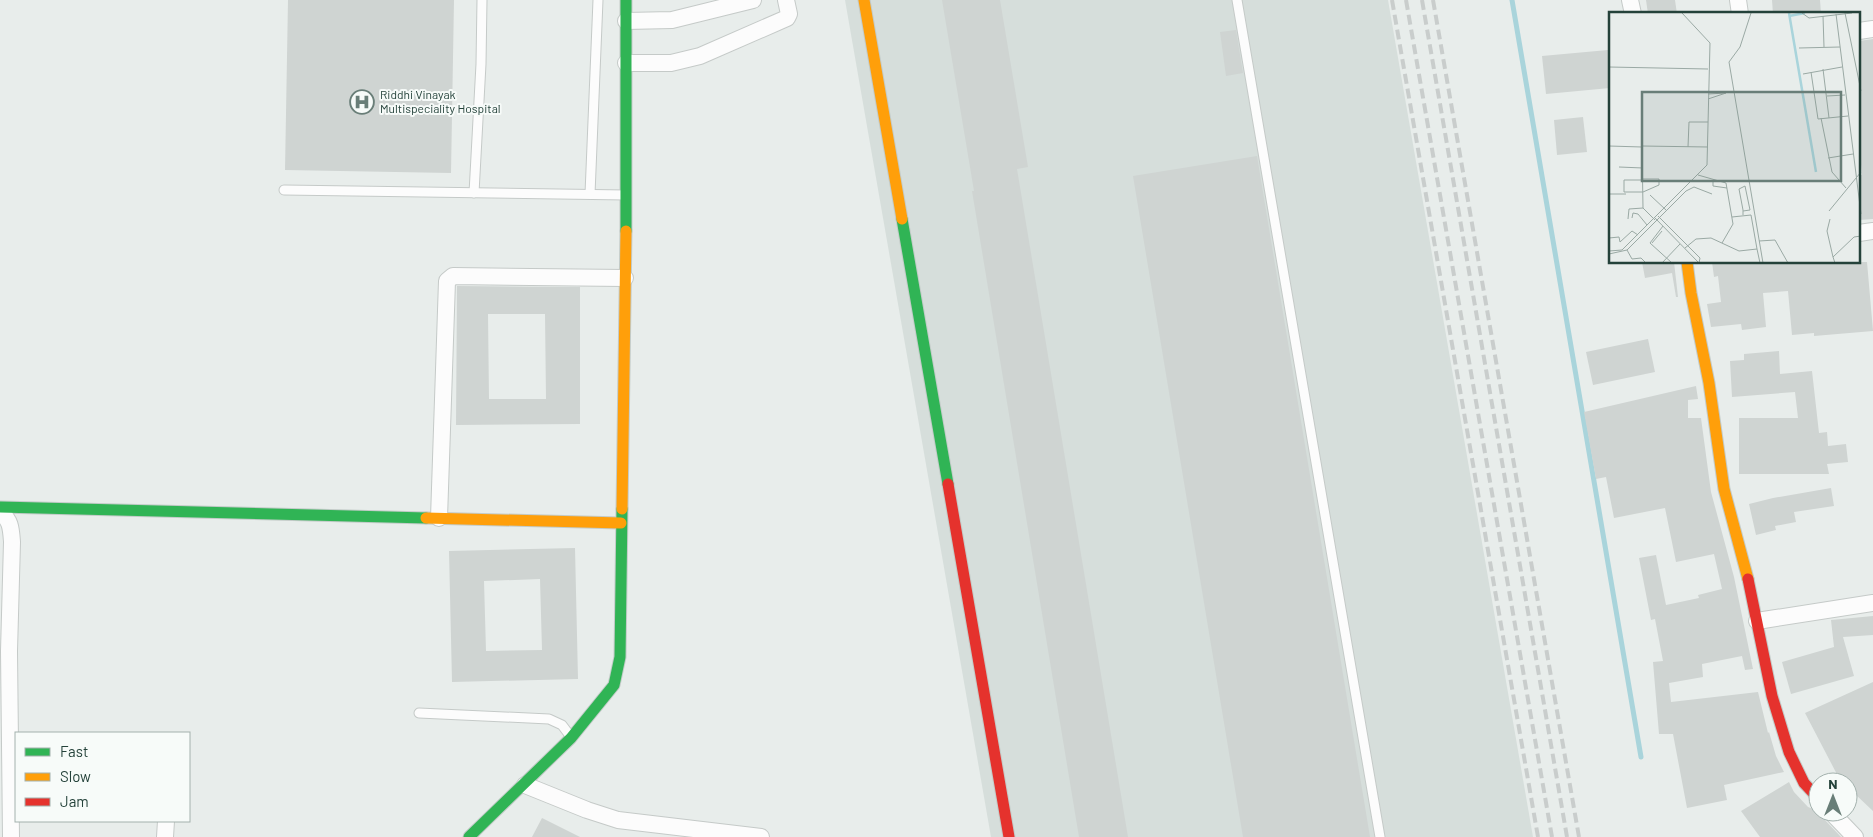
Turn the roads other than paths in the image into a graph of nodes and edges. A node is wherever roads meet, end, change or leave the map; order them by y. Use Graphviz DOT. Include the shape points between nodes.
graph roads {
  1 [pos="482,0"];
  2 [pos="598,0"];
  3 [pos="626,0"];
  4 [pos="753,0"];
  5 [pos="786,0"];
  6 [pos="864,0"];
  7 [pos="1237,0"];
  8 [pos="626,21"];
  9 [pos="1873,30"];
  10 [pos="1860,31"];
  11 [pos="626,63"];
  12 [pos="284,190"];
  13 [pos="474,192"];
  14 [pos="590,194"];
  15 [pos="626,195"];
  16 [pos="1873,231"];
  17 [pos="1860,233"];
  18 [pos="1687,264"];
  19 [pos="624,278"];
  20 [pos="0,507"];
  21 [pos="0,512"];
  22 [pos="439,518"];
  23 [pos="621,523"];
  24 [pos="1873,603"];
  25 [pos="1757,621"];
  26 [pos="5,713"];
  27 [pos="419,713"];
  28 [pos="571,738"];
  29 [pos="525,784"];
  30 [pos="1808,787"];
  31 [pos="166,822"];
  32 [pos="1841,822"];
  33 [pos="10,827"];
  34 [pos="672,832"];
  35 [pos="165,837"];
  36 [pos="470,837"];
  37 [pos="762,837"];
  38 [pos="1009,837"];
  39 [pos="1380,837"];
  40 [pos="1855,837"];
  1 -- 13 [label="lane"];
  2 -- 14 [label="lane"];
  3 -- 8 [label="street"];
  4 -- 8 [label="street" via="672,20"];
  5 -- 11 [label="street" via="787,18 700,56 671,63"];
  6 -- 38 [label="street"];
  7 -- 39 [label="lane"];
  8 -- 11 [label="street"];
  9 -- 10 [label="street"];
  11 -- 15 [label="street"];
  12 -- 13 [label="lane"];
  13 -- 14 [label="lane"];
  14 -- 15 [label="lane"];
  15 -- 19 [label="street"];
  16 -- 17 [label="street"];
  18 -- 25 [label="street" via="1710,384 1724,489"];
  19 -- 22 [label="street" via="453,276 447,281"];
  19 -- 23 [label="street"];
  20 -- 22 [label="street"];
  21 -- 26 [label="street" via="7,517 12,542"];
  22 -- 23 [label="street"];
  23 -- 28 [label="street" via="620,657 614,685"];
  24 -- 25 [label="street"];
  25 -- 30 [label="street" via="1772,696 1790,752"];
  26 -- 33 [label="street"];
  27 -- 28 [label="lane" via="549,719 562,724"];
  28 -- 29 [label="street"];
  29 -- 34 [label="street" via="587,810"];
  29 -- 36 [label="street"];
  31 -- 35 [label="street"];
  32 -- 40 [label="street"];
  34 -- 37 [label="street"];
}
